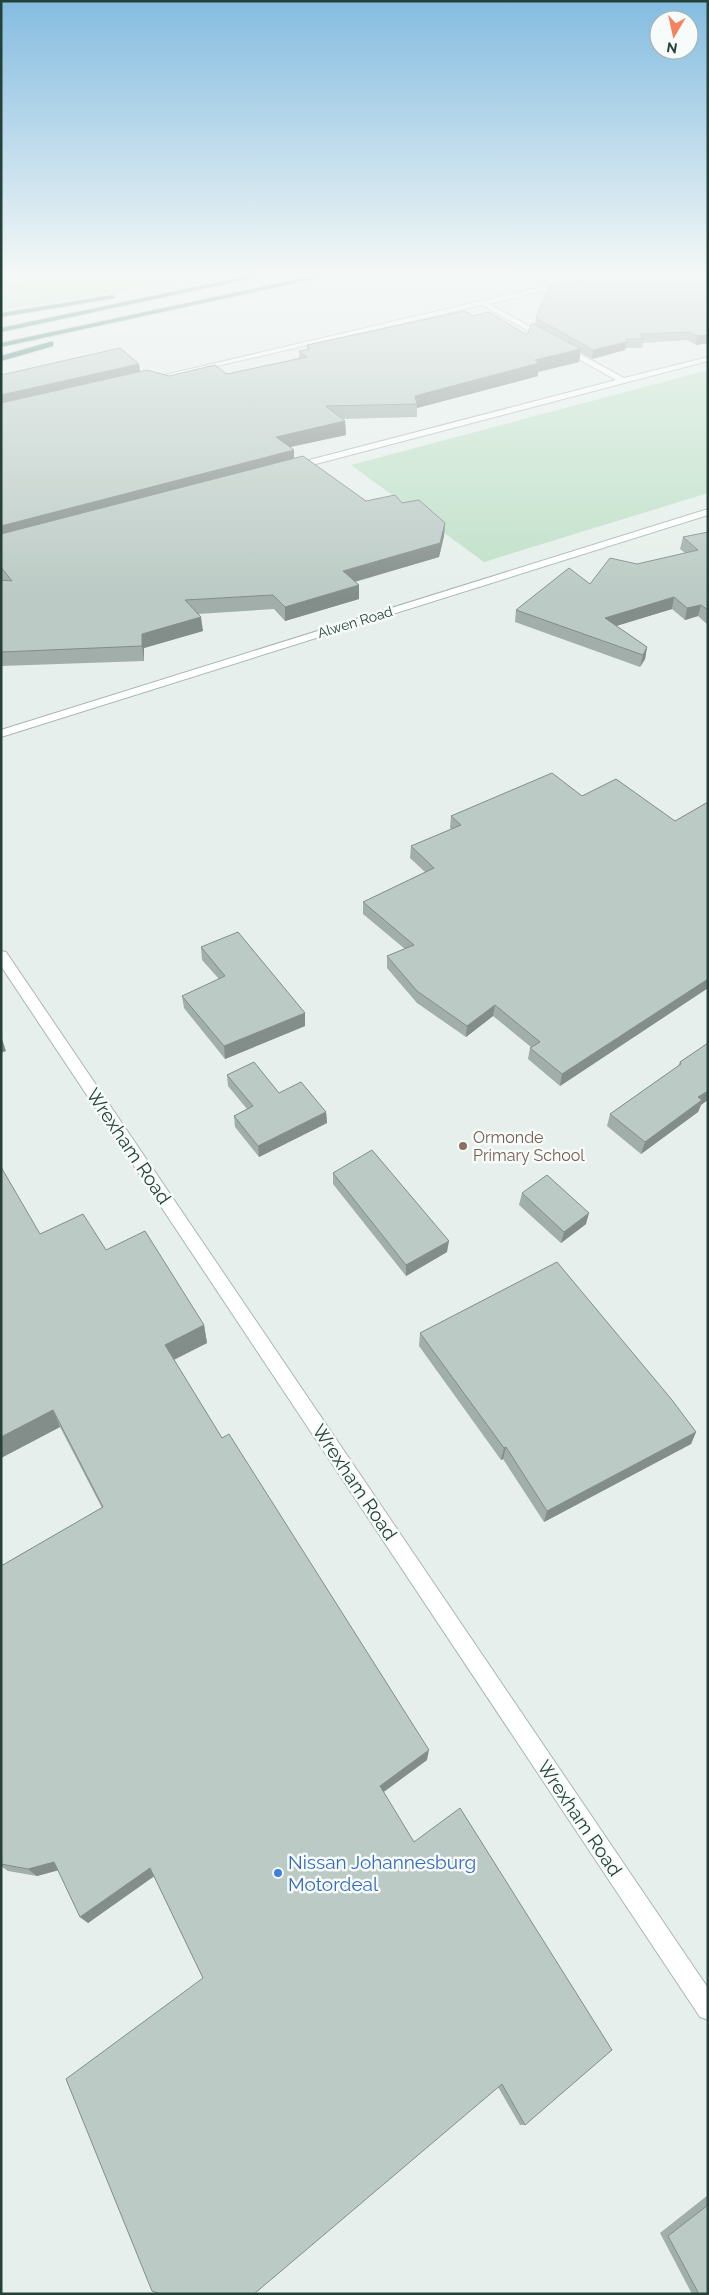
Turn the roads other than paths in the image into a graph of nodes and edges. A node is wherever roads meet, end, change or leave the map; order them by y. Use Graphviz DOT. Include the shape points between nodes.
graph roads {
  1 [pos="615,382"];
  2 [pos="281,471"];
  3 [pos="708,512"];
  4 [pos="2,734"];
  5 [pos="1,955"];
  6 [pos="708,2009"];
  1 -- 2 [label="street"];
  3 -- 4 [label="street, Alwen Road"];
  5 -- 6 [label="street, Wrexham Road"];
}
